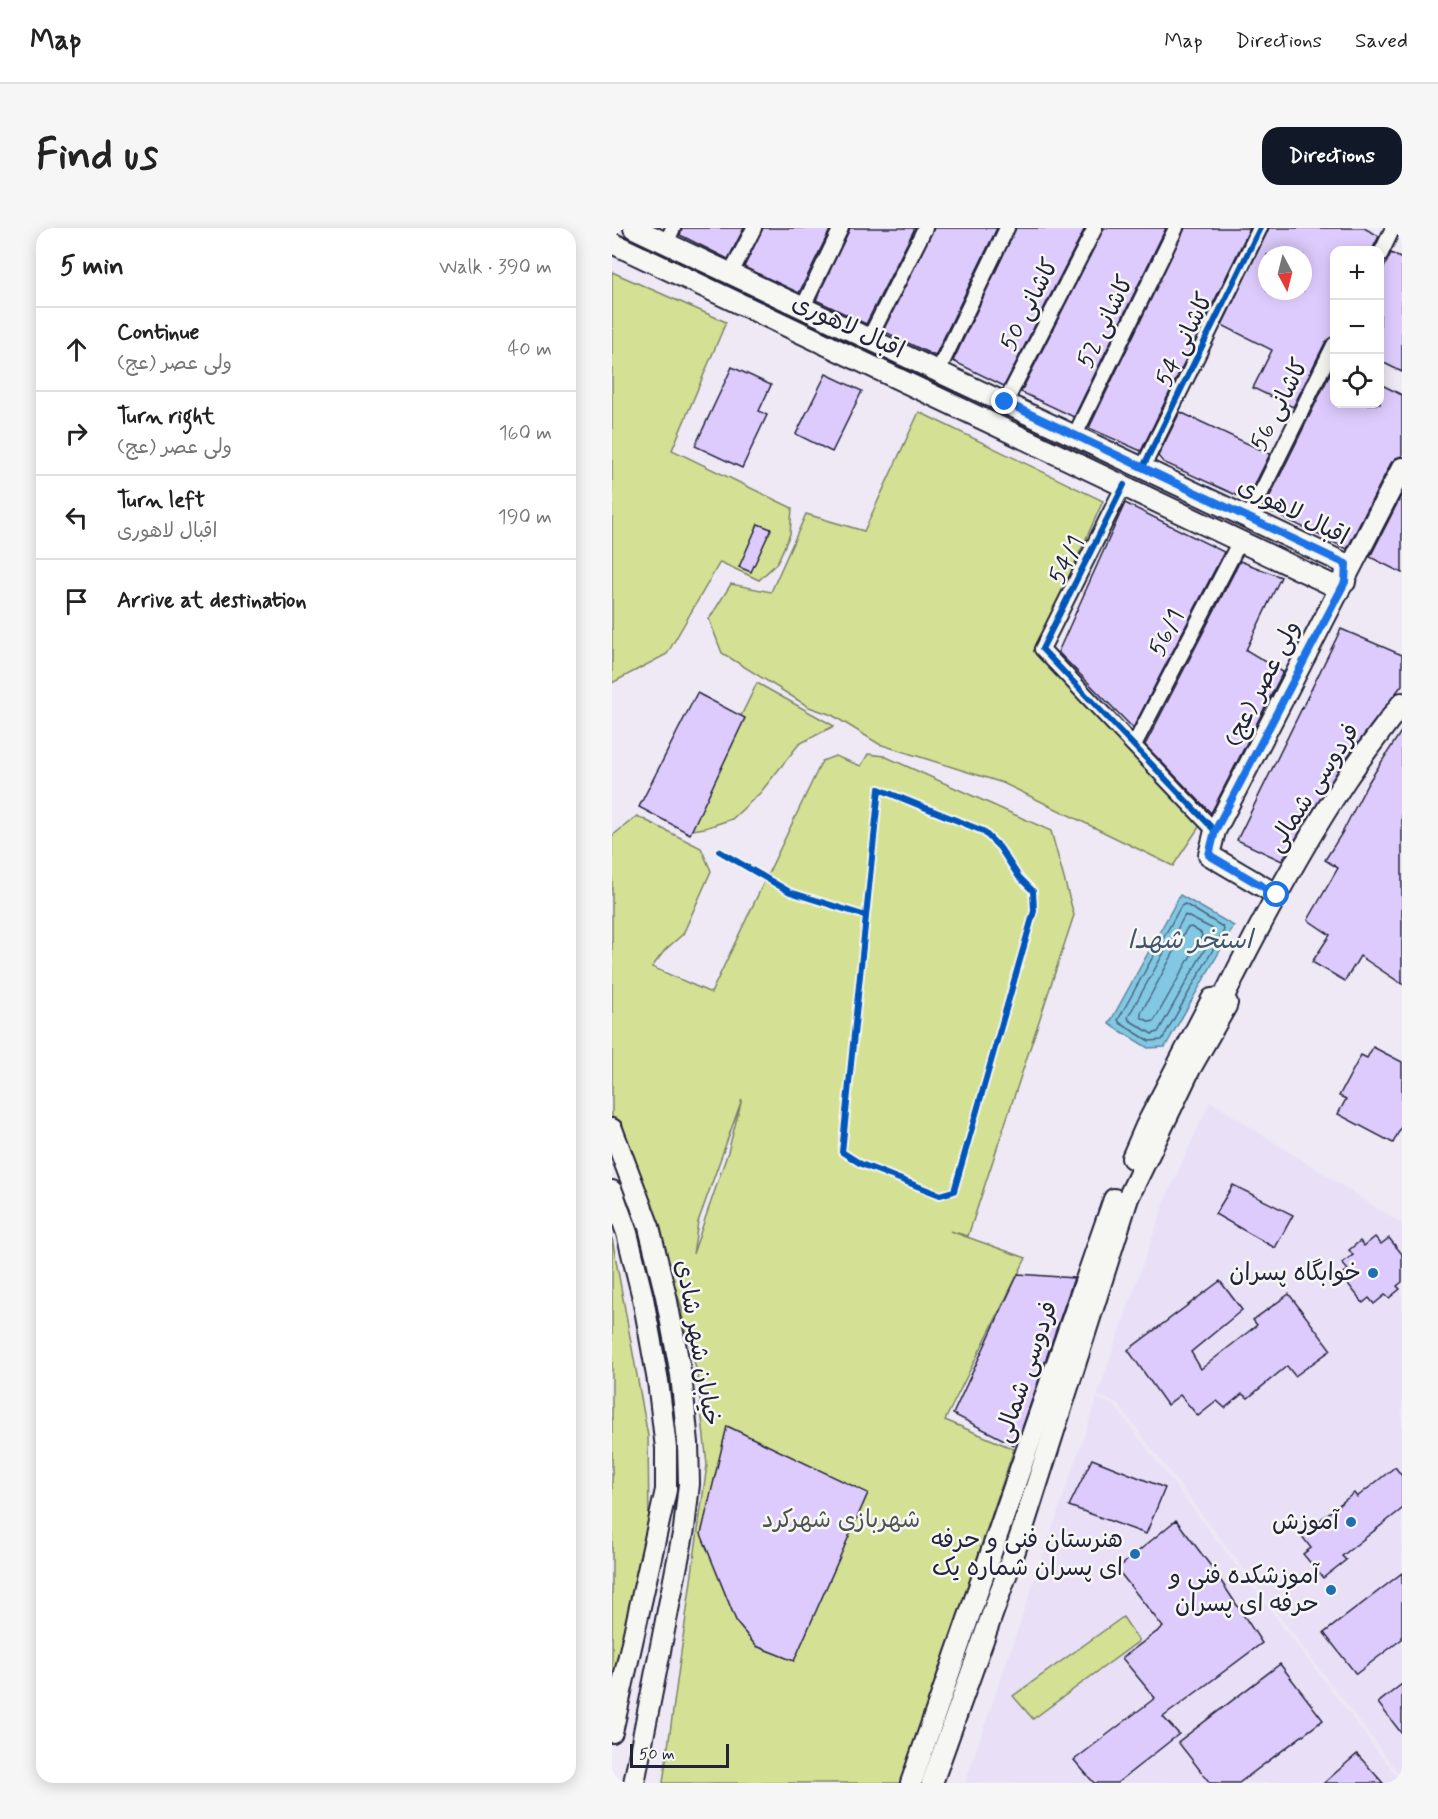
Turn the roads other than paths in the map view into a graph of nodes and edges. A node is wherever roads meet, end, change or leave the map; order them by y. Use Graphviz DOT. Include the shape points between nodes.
graph roads {
  1 [pos="634,228"];
  2 [pos="754,228"];
  3 [pos="841,228"];
  4 [pos="926,228"];
  5 [pos="1007,228"];
  6 [pos="1095,228"];
  7 [pos="1176,228"];
  8 [pos="1260,228"];
  9 [pos="1393,228"];
  10 [pos="670,236"];
  11 [pos="612,243"];
  12 [pos="1384,247"];
  13 [pos="731,273"];
  14 [pos="803,307"];
  15 [pos="851,330"];
  16 [pos="869,339"];
  17 [pos="841,351"];
  18 [pos="1330,354"];
  19 [pos="938,371"];
  20 [pos="1005,402"];
  21 [pos="1075,435"];
  22 [pos="1143,467"];
  23 [pos="1402,468"];
  24 [pos="1124,485"];
  25 [pos="1249,517"];
  26 [pos="1240,541"];
  27 [pos="1345,582"];
  28 [pos="1402,703"];
  29 [pos="1134,745"];
  30 [pos="1215,831"];
  31 [pos="1277,895"];
  32 [pos="1223,998"];
  33 [pos="612,1129"];
  34 [pos="612,1191"];
  35 [pos="612,1732"];
  36 [pos="634,1783"];
  37 [pos="911,1783"];
  38 [pos="932,1783"];
  1 -- 10 [label="main road, اقبال لاهوری"];
  2 -- 13 [label="street"];
  3 -- 14 [label="street"];
  4 -- 16 [label="street"];
  5 -- 19 [label="street"];
  6 -- 20 [label="street, کاشانی 50"];
  7 -- 21 [label="street, کاشانی 52"];
  8 -- 22 [label="street, کاشانی 54"];
  9 -- 12 [label="street"];
  10 -- 13 [label="main road, اقبال لاهوری"];
  11 -- 17 [label="main road, اقبال لاهوری"];
  13 -- 14 [label="main road, اقبال لاهوری"];
  14 -- 15 [label="main road, اقبال لاهوری"];
  15 -- 16 [label="main road, اقبال لاهوری"];
  15 -- 17 [label="main road"];
  16 -- 19 [label="main road, اقبال لاهوری"];
  17 -- 24 [label="main road, اقبال لاهوری"];
  18 -- 25 [label="street, کاشانی 56"];
  19 -- 20 [label="main road, اقبال لاهوری"];
  20 -- 21 [label="main road, اقبال لاهوری"];
  21 -- 22 [label="main road, اقبال لاهوری"];
  22 -- 25 [label="main road, اقبال لاهوری"];
  23 -- 27 [label="main road, ولی عصر (عج)"];
  24 -- 26 [label="main road, اقبال لاهوری"];
  24 -- 29 [label="street, 54/1" via="1042,649"];
  25 -- 27 [label="main road, اقبال لاهوری" via="1346,564"];
  26 -- 27 [label="main road, اقبال لاهوری" via="1332,585"];
  26 -- 29 [label="street, 56/1"];
  27 -- 30 [label="main road, ولی عصر (عج)"];
  28 -- 31 [label="main road, فردوسی شمالی" via="1346,780"];
  29 -- 30 [label="street"];
  30 -- 31 [label="main road, ولی عصر (عج)" via="1209,855"];
  31 -- 32 [label="main road, فردوسی شمالی"];
  32 -- 37 [label="main road, فردوسی شمالی" via="1212,999 1115,1195"];
  32 -- 38 [label="main road, فردوسی شمالی" via="1226,1006 1180,1089 1128,1198 1023,1528"];
  33 -- 36 [label="main road, خیابان شهر شادی" via="649,1227 663,1284 681,1375 688,1443 684,1529"];
  34 -- 35 [label="main road, خیابان شهر شادی" via="643,1298 666,1448 666,1490"];
}
